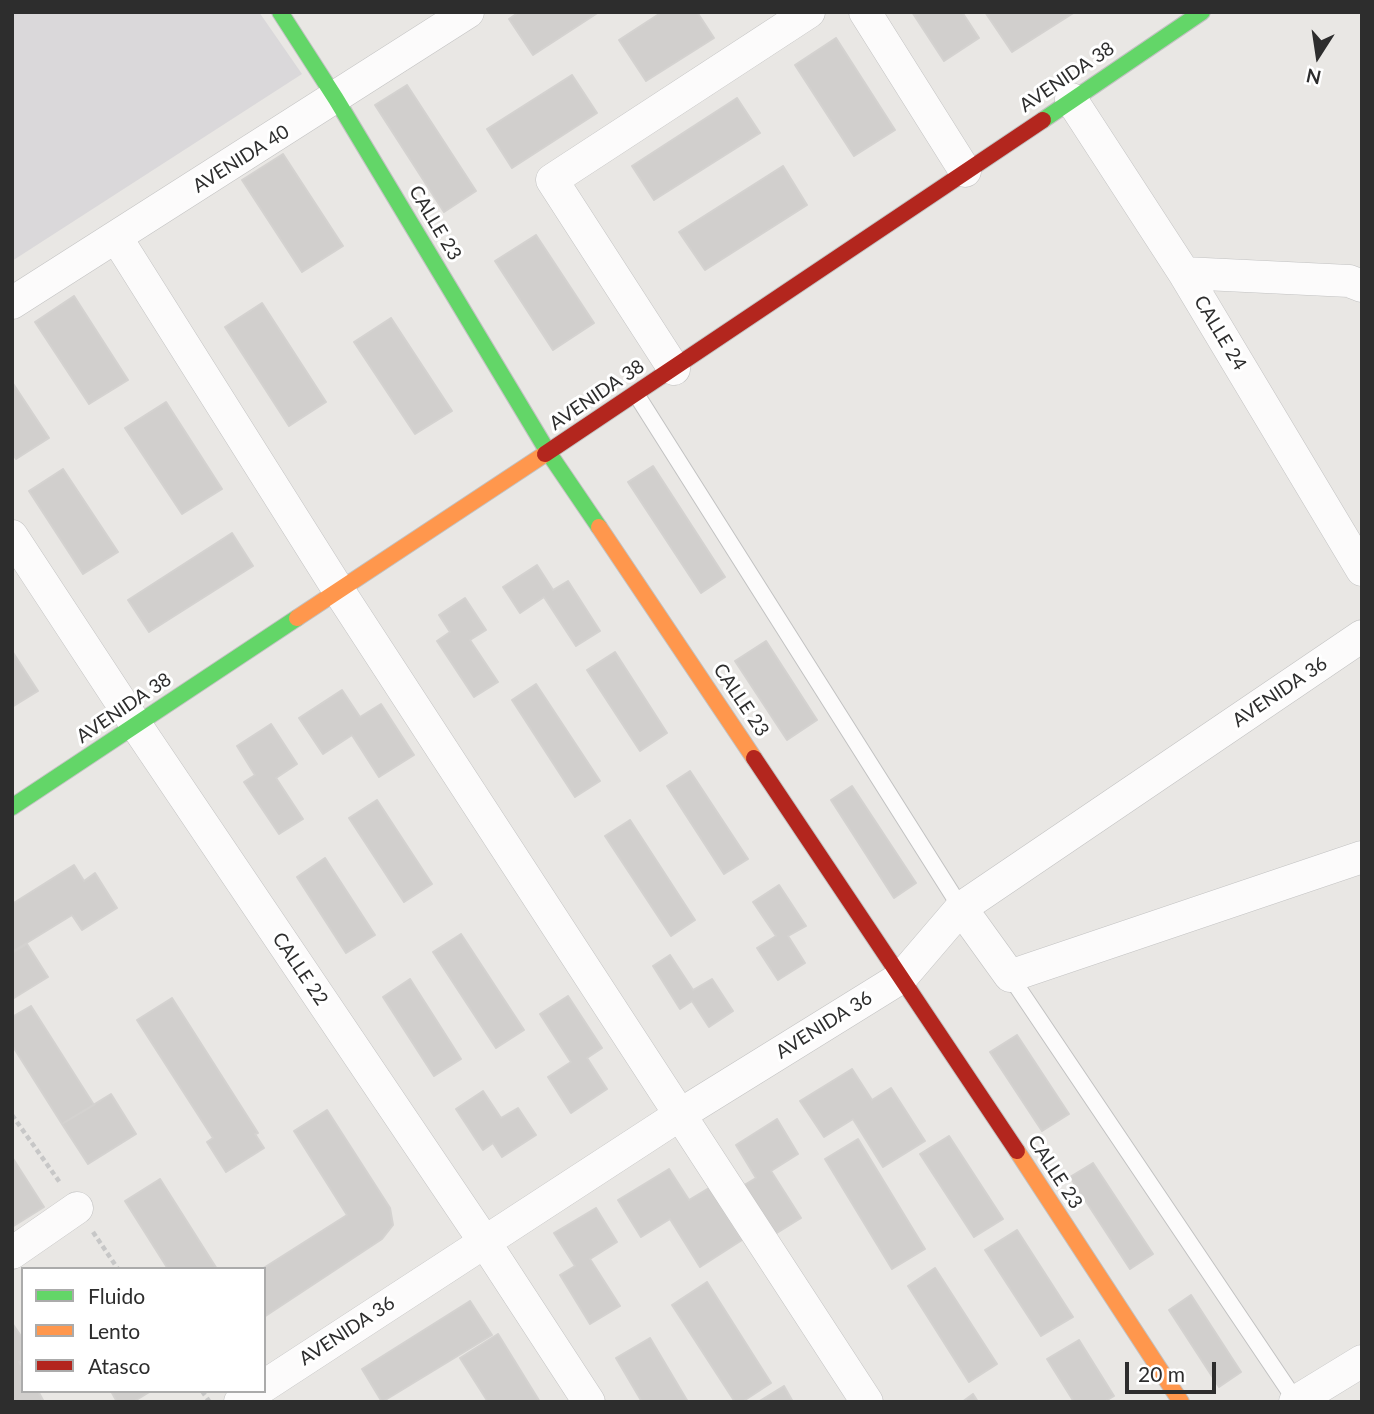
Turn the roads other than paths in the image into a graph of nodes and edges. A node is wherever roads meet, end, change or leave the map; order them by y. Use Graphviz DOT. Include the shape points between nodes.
graph roads {
  1 [pos="280,12"];
  2 [pos="468,12"];
  3 [pos="809,12"];
  4 [pos="865,12"];
  5 [pos="1194,14"];
  6 [pos="335,99"];
  7 [pos="1072,99"];
  8 [pos="965,171"];
  9 [pos="116,237"];
  10 [pos="1184,273"];
  11 [pos="1362,286"];
  12 [pos="12,303"];
  13 [pos="674,369"];
  14 [pos="636,394"];
  15 [pos="548,452"];
  16 [pos="12,536"];
  17 [pos="1362,570"];
  18 [pos="339,591"];
  19 [pos="1362,636"];
  20 [pos="136,726"];
  21 [pos="12,807"];
  22 [pos="1362,857"];
  23 [pos="961,908"];
  24 [pos="902,976"];
  25 [pos="1010,976"];
  26 [pos="681,1114"];
  27 [pos="77,1208"];
  28 [pos="484,1241"];
  29 [pos="12,1253"];
  30 [pos="1362,1361"];
  31 [pos="266,1385"];
  32 [pos="1296,1401"];
  33 [pos="589,1402"];
  34 [pos="867,1402"];
  35 [pos="1181,1402"];
  1 -- 6 [label="street, CALLE 23"];
  2 -- 6 [label="street, AVENIDA 40"];
  3 -- 13 [label="street" via="552,180"];
  4 -- 8 [label="street"];
  5 -- 7 [label="street, AVENIDA 38"];
  6 -- 9 [label="street, AVENIDA 40"];
  6 -- 15 [label="street, CALLE 23"];
  7 -- 8 [label="street, AVENIDA 38"];
  7 -- 10 [label="street, CALLE 24"];
  8 -- 13 [label="street, AVENIDA 38"];
  9 -- 12 [label="street, AVENIDA 40"];
  9 -- 18 [label="street"];
  10 -- 11 [label="street" via="1349,281"];
  10 -- 17 [label="street, CALLE 24"];
  13 -- 14 [label="street, AVENIDA 38"];
  14 -- 15 [label="street, AVENIDA 38"];
  14 -- 23 [label="lane"];
  15 -- 18 [label="street, AVENIDA 38"];
  15 -- 24 [label="street, CALLE 23"];
  16 -- 20 [label="street, CALLE 22"];
  18 -- 20 [label="street, AVENIDA 38"];
  18 -- 26 [label="street"];
  19 -- 23 [label="street, AVENIDA 36"];
  20 -- 21 [label="street, AVENIDA 38"];
  20 -- 28 [label="street, CALLE 22"];
  22 -- 25 [label="street"];
  23 -- 24 [label="street, AVENIDA 36"];
  23 -- 25 [label="street"];
  24 -- 26 [label="street, AVENIDA 36"];
  24 -- 35 [label="street, CALLE 23"];
  25 -- 32 [label="lane"];
  26 -- 28 [label="street, AVENIDA 36"];
  26 -- 34 [label="street"];
  27 -- 29 [label="street"];
  28 -- 31 [label="street, AVENIDA 36"];
  28 -- 33 [label="street, CALLE 22"];
  30 -- 32 [label="street"];
}
